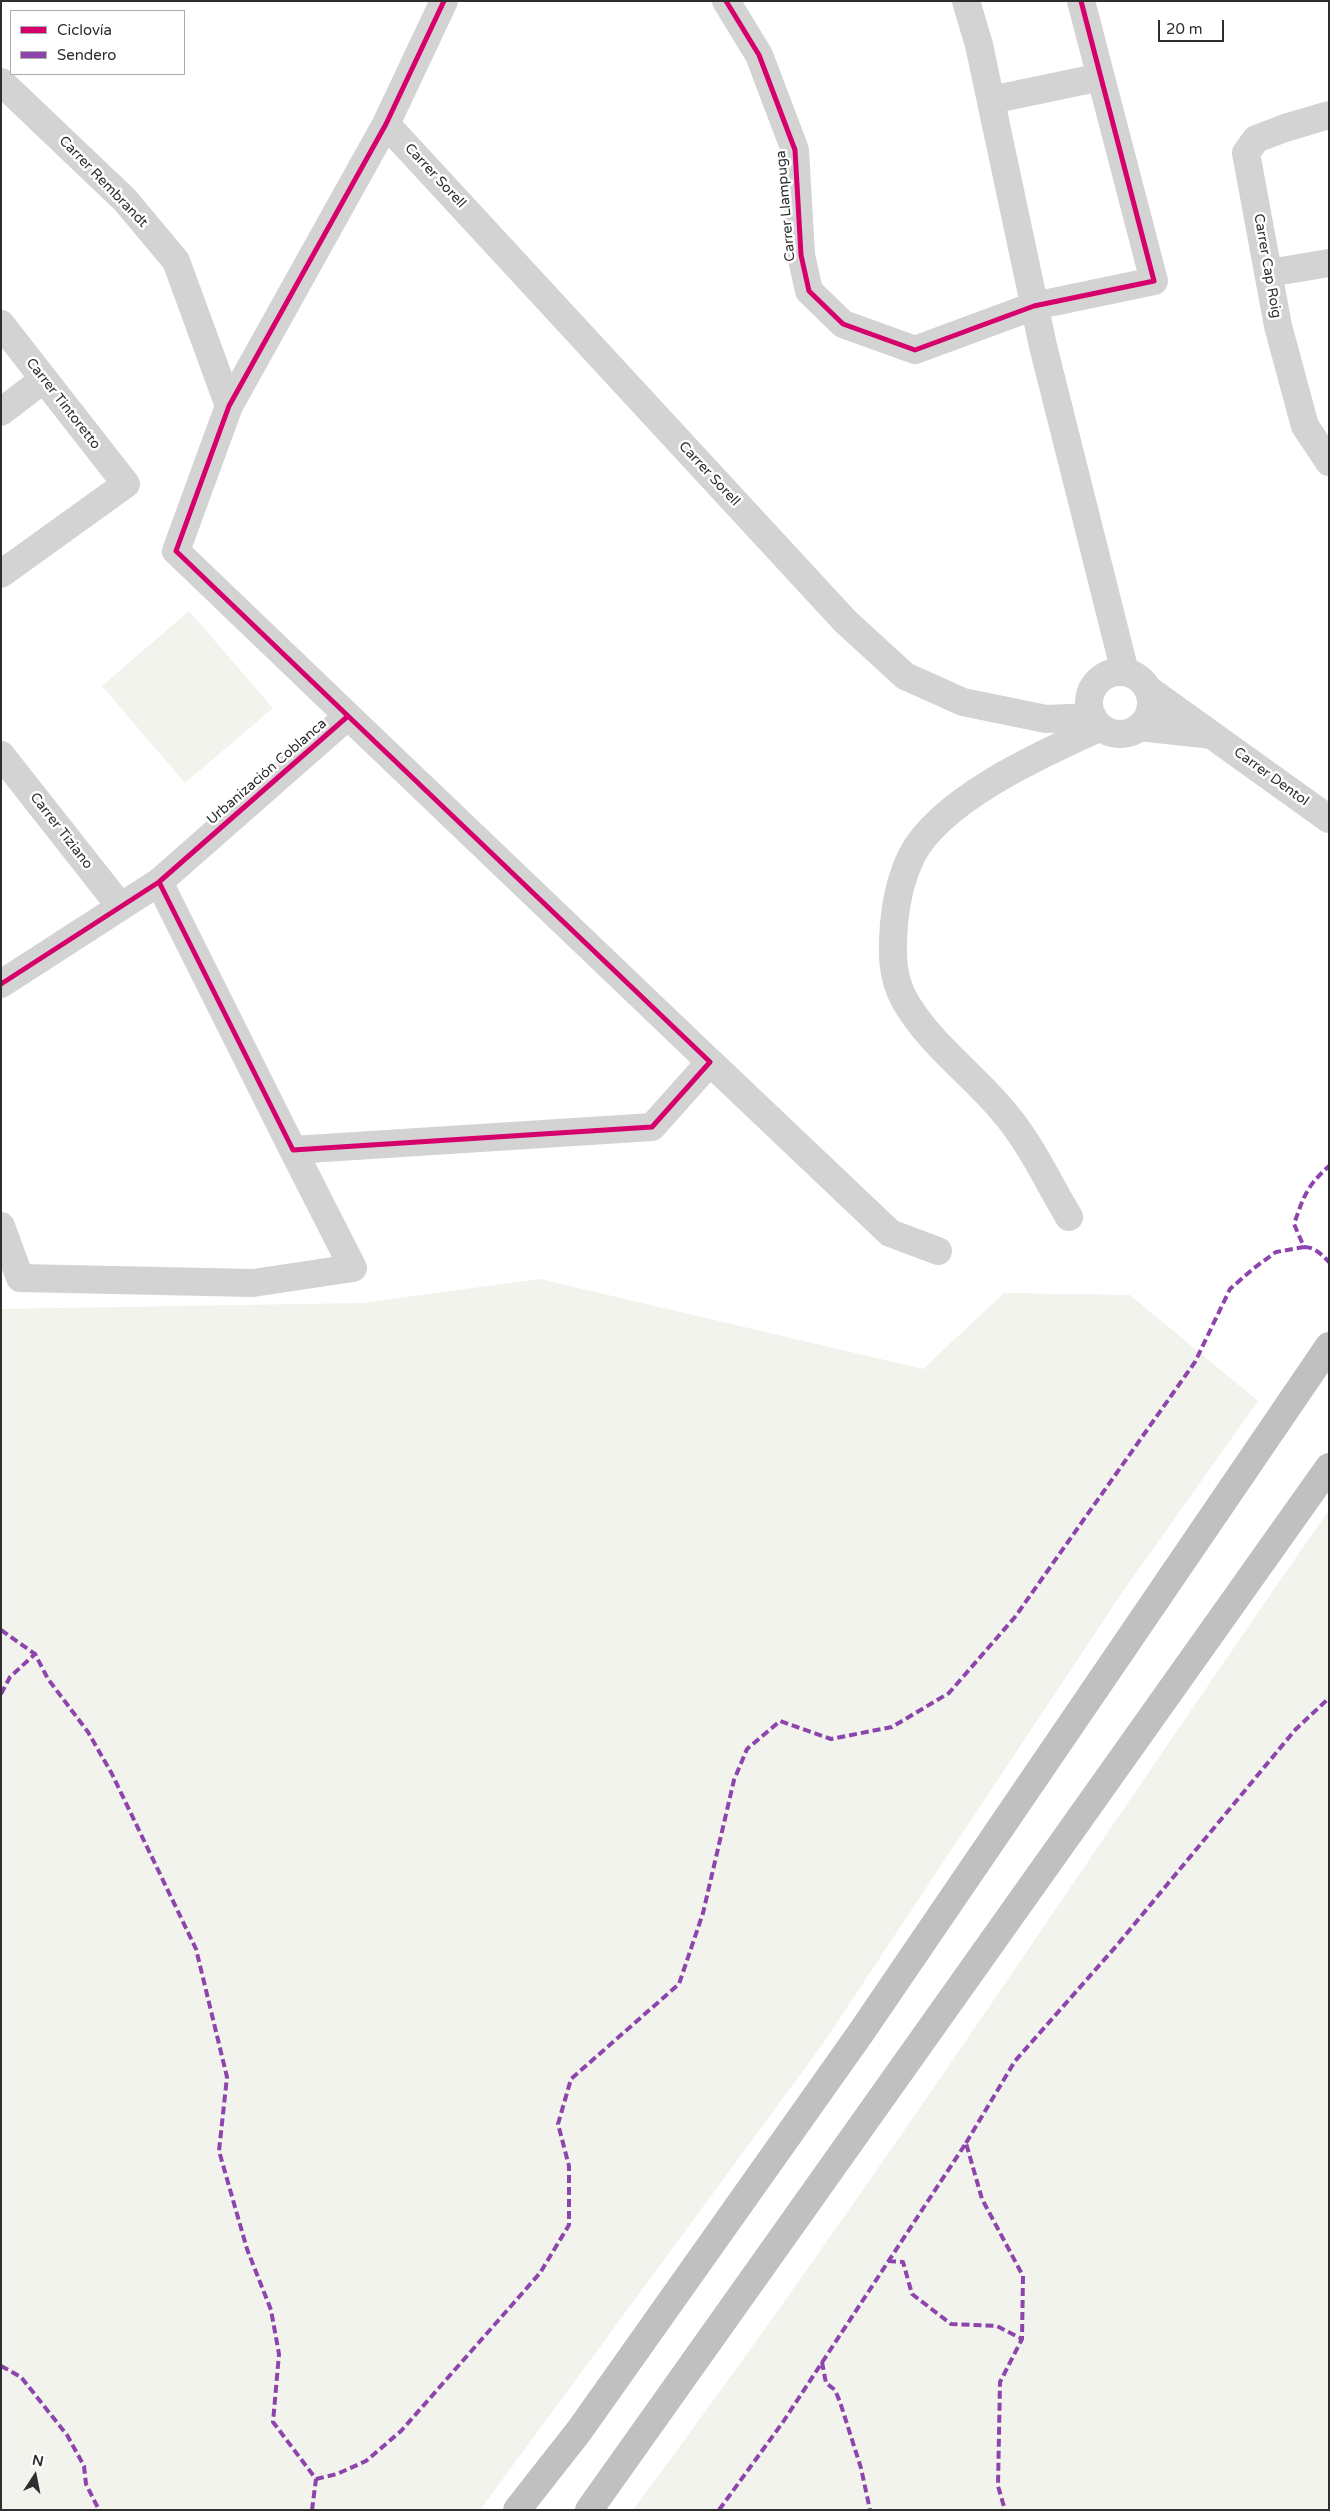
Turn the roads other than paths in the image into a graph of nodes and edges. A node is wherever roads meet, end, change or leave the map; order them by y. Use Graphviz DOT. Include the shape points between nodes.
graph roads {
  1 [pos="444,1"];
  2 [pos="726,1"];
  3 [pos="966,1"];
  4 [pos="1082,1"];
  5 [pos="1101,77"];
  6 [pos="5,90"];
  7 [pos="990,100"];
  8 [pos="1329,115"];
  9 [pos="386,124"];
  10 [pos="1329,263"];
  11 [pos="1269,273"];
  12 [pos="1034,306"];
  13 [pos="1,324"];
  14 [pos="44,379"];
  15 [pos="229,406"];
  16 [pos="1,412"];
  17 [pos="1329,462"];
  18 [pos="1,574"];
  19 [pos="1125,672"];
  20 [pos="1148,690"];
  21 [pos="1024,715"];
  22 [pos="348,716"];
  23 [pos="1097,722"];
  24 [pos="1139,727"];
  25 [pos="1213,735"];
  26 [pos="1,755"];
  27 [pos="1030,760"];
  28 [pos="1329,819"];
  29 [pos="159,882"];
  30 [pos="120,906"];
  31 [pos="1,984"];
  32 [pos="710,1062"];
  33 [pos="293,1150"];
  34 [pos="1068,1217"];
  35 [pos="1,1226"];
  36 [pos="938,1251"];
  37 [pos="1329,1346"];
  38 [pos="1329,1467"];
  39 [pos="517,2510"];
  40 [pos="589,2510"];
  1 -- 9 [label="street"];
  2 -- 12 [label="street, Carrer Llampuga" via="759,55 795,150 800,255 809,291 843,324 915,350"];
  3 -- 7 [label="street"];
  4 -- 5 [label="street"];
  5 -- 7 [label="street"];
  5 -- 12 [label="street, Carrer Llampuga" via="1154,281"];
  6 -- 15 [label="street, Carrer Rembrandt" via="125,200 176,261"];
  7 -- 12 [label="street"];
  8 -- 11 [label="street, Carrer Cap Roig" via="1256,139 1246,153"];
  9 -- 15 [label="street"];
  9 -- 21 [label="street, Carrer Sorell" via="838,614 905,676 964,702"];
  10 -- 11 [label="street"];
  11 -- 17 [label="street, Carrer Cap Roig" via="1278,326 1305,426"];
  12 -- 19 [label="street"];
  13 -- 14 [label="street, Carrer Tintoretto"];
  14 -- 16 [label="street"];
  14 -- 18 [label="street, Carrer Tintoretto" via="126,484"];
  15 -- 22 [label="street, Urbanización Coblanca" via="176,550"];
  19 -- 20 [label="street" via="1139,679"];
  19 -- 23 [label="street" via="1106,675 1098,681 1089,699"];
  20 -- 24 [label="street" via="1150,710"];
  20 -- 25 [label="street, Carrer Dentol"];
  21 -- 23 [label="street, Carrer Sorell"];
  21 -- 27 [label="street" via="1032,736"];
  22 -- 29 [label="street, Urbanización Coblanca"];
  22 -- 32 [label="street"];
  23 -- 24 [label="street" via="1110,732 1120,733"];
  23 -- 27 [label="street"];
  24 -- 25 [label="street, Carrer Dentol"];
  25 -- 28 [label="street, Carrer Dentol"];
  26 -- 30 [label="street, Carrer Tiziano"];
  27 -- 34 [label="street" via="946,815 928,832 913,854 902,879 895,912 893,970 904,1000 924,1028 1004,1112"];
  29 -- 30 [label="street, Urbanización Coblanca"];
  29 -- 33 [label="street"];
  30 -- 31 [label="street, Urbanización Coblanca"];
  32 -- 33 [label="street" via="652,1127"];
  32 -- 36 [label="street" via="890,1233"];
  33 -- 35 [label="street" via="353,1268 253,1283 20,1278"];
  37 -- 39 [label="highway" via="860,2034 579,2431"];
  38 -- 40 [label="highway"];
}
